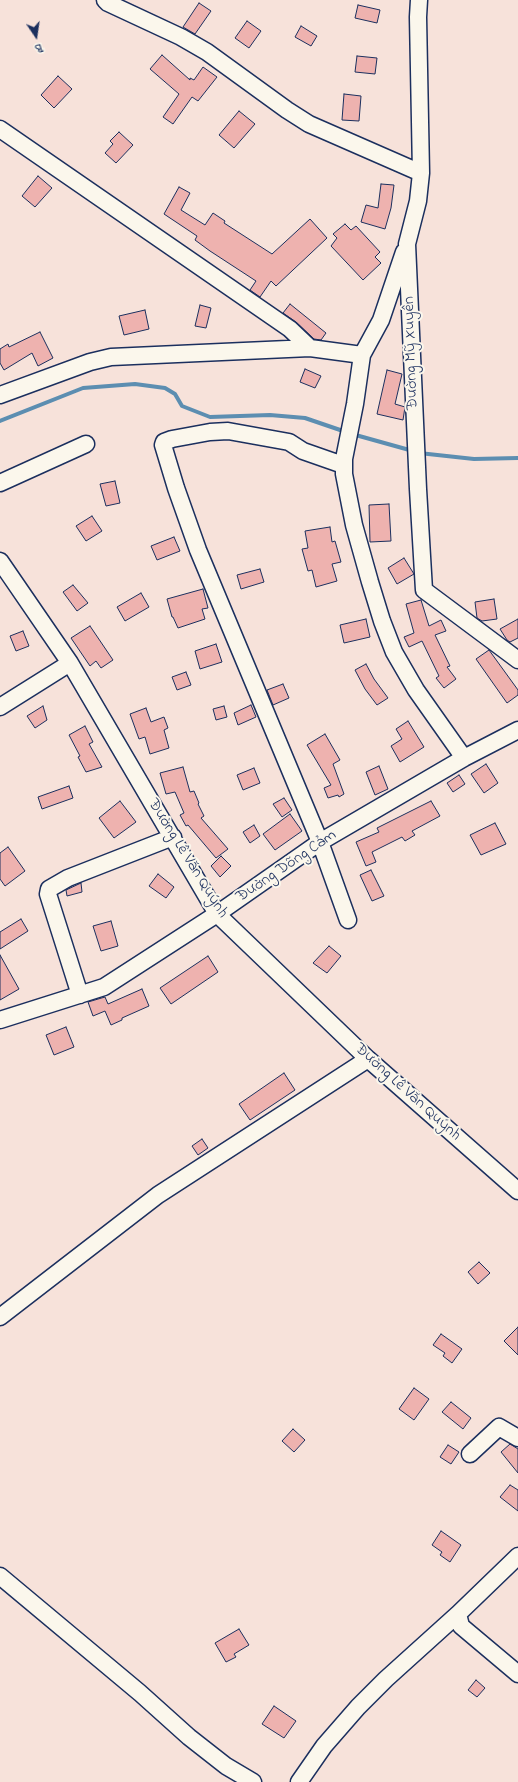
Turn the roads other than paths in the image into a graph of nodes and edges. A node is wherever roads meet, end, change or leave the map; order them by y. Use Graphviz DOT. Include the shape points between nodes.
graph roads {
  1 [pos="105,0"];
  2 [pos="419,0"];
  3 [pos="0,129"];
  4 [pos="421,173"];
  5 [pos="407,244"];
  6 [pos="310,348"];
  7 [pos="362,355"];
  8 [pos="0,395"];
  9 [pos="86,444"];
  10 [pos="344,462"];
  11 [pos="0,482"];
  12 [pos="0,561"];
  13 [pos="518,660"];
  14 [pos="70,663"];
  15 [pos="0,707"];
  16 [pos="518,730"];
  17 [pos="464,758"];
  18 [pos="173,837"];
  19 [pos="320,842"];
  20 [pos="217,914"];
  21 [pos="348,920"];
  22 [pos="80,995"];
  23 [pos="0,1020"];
  24 [pos="368,1059"];
  25 [pos="518,1191"];
  26 [pos="0,1317"];
  27 [pos="518,1438"];
  28 [pos="470,1454"];
  29 [pos="518,1556"];
  30 [pos="0,1576"];
  31 [pos="458,1614"];
  32 [pos="518,1674"];
  33 [pos="253,1782"];
  34 [pos="299,1782"];
  1 -- 4 [label="street" via="207,52 309,124"];
  2 -- 4 [label="street, Đường Mỹ Xuyên"];
  3 -- 6 [label="street" via="290,329"];
  4 -- 5 [label="street, Đường Mỹ Xuyên" via="418,201"];
  5 -- 7 [label="street" via="381,320"];
  5 -- 13 [label="street, Đường Mỹ Xuyên" via="424,590"];
  6 -- 7 [label="street"];
  6 -- 8 [label="street" via="112,357 90,362"];
  7 -- 10 [label="street"];
  9 -- 11 [label="street"];
  10 -- 17 [label="street" via="345,485 370,582 394,652 416,690"];
  10 -- 19 [label="street" via="303,451 290,442 223,431 172,439 163,445 198,550"];
  12 -- 14 [label="street, Đường Lê Văn Quýnh"];
  14 -- 15 [label="street"];
  14 -- 18 [label="street, Đường Lê Văn Quýnh"];
  16 -- 17 [label="street"];
  17 -- 19 [label="street, Đường Dõng Cảm"];
  18 -- 20 [label="street, Đường Lê Văn Quýnh"];
  18 -- 22 [label="street" via="68,878 49,889 48,894"];
  19 -- 20 [label="street, Đường Dõng Cảm"];
  19 -- 21 [label="street"];
  20 -- 22 [label="street, Đường Dõng Cảm" via="104,987"];
  20 -- 24 [label="street, Đường Lê Văn Quýnh"];
  22 -- 23 [label="street, Đường Dõng Cảm"];
  24 -- 25 [label="street, Đường Lê Văn Quýnh"];
  24 -- 26 [label="street" via="158,1194"];
  27 -- 28 [label="street" via="501,1427 496,1428"];
  29 -- 31 [label="street"];
  30 -- 33 [label="street" via="140,1692 189,1737 226,1766"];
  31 -- 32 [label="street" via="461,1626"];
  31 -- 34 [label="street" via="358,1707 324,1746"];
}
